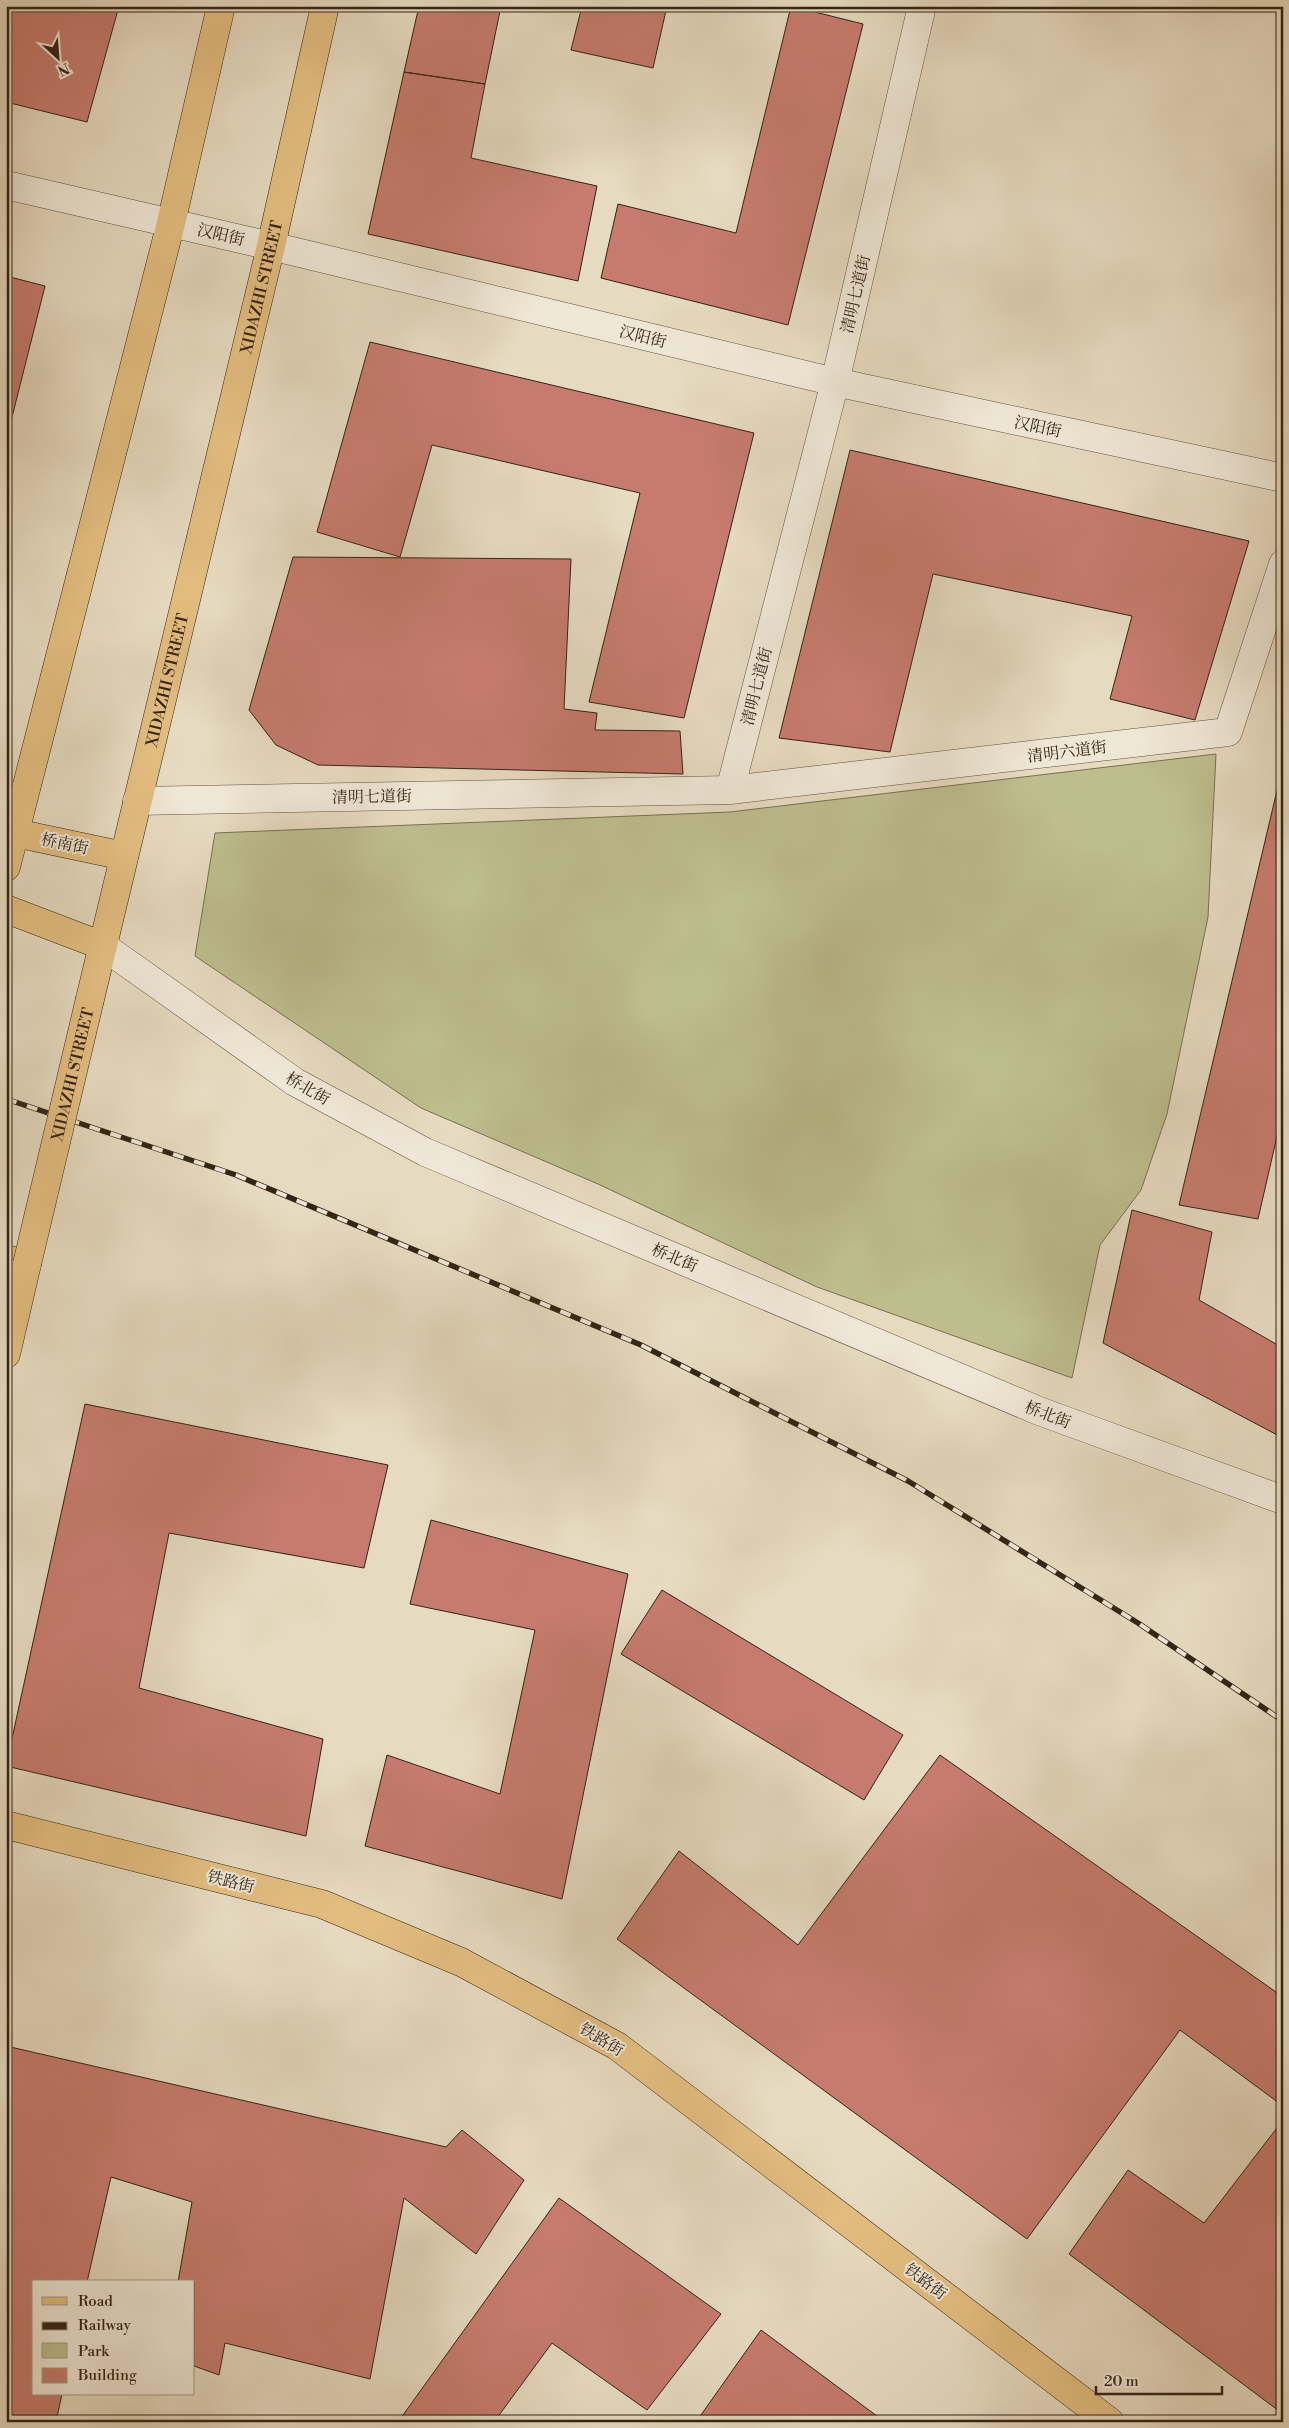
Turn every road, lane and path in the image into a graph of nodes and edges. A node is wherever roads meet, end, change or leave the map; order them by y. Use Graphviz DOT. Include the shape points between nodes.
graph roads {
  1 [pos="221,6"];
  2 [pos="325,6"];
  3 [pos="922,6"];
  4 [pos="6,185"];
  5 [pos="171,223"];
  6 [pos="272,246"];
  7 [pos="835,382"];
  8 [pos="1283,478"];
  9 [pos="1283,564"];
  10 [pos="730,790"];
  11 [pos="137,801"];
  12 [pos="10,831"];
  13 [pos="124,856"];
  14 [pos="6,867"];
  15 [pos="6,909"];
  16 [pos="103,946"];
  17 [pos="17,1261"];
  18 [pos="6,1354"];
  19 [pos="1283,1500"];
  20 [pos="6,1826"];
  21 [pos="1110,2422"];
  1 -- 5 [label="main road"];
  2 -- 6 [label="main road, XIDAZHI STREET"];
  3 -- 7 [label="street, 清明七道街"];
  4 -- 5 [label="street, 汉阳街"];
  5 -- 6 [label="street, 汉阳街"];
  5 -- 12 [label="main road"];
  6 -- 7 [label="street, 汉阳街"];
  6 -- 11 [label="main road, XIDAZHI STREET"];
  7 -- 8 [label="street, 汉阳街"];
  7 -- 10 [label="street, 清明七道街"];
  9 -- 10 [label="street, 清明六道街" via="1228,732"];
  10 -- 11 [label="street, 清明七道街"];
  11 -- 13 [label="main road, XIDAZHI STREET"];
  12 -- 13 [label="main road, 桥南街"];
  12 -- 14 [label="main road"];
  13 -- 16 [label="main road, XIDAZHI STREET"];
  15 -- 16 [label="main road"];
  16 -- 17 [label="main road, XIDAZHI STREET, bridge"];
  16 -- 19 [label="street, 桥北街" via="295,1082 425,1152 1039,1411"];
  17 -- 18 [label="main road, XIDAZHI STREET"];
  20 -- 21 [label="main road, 铁路街" via="322,1904 461,1962 617,2046"];
}
